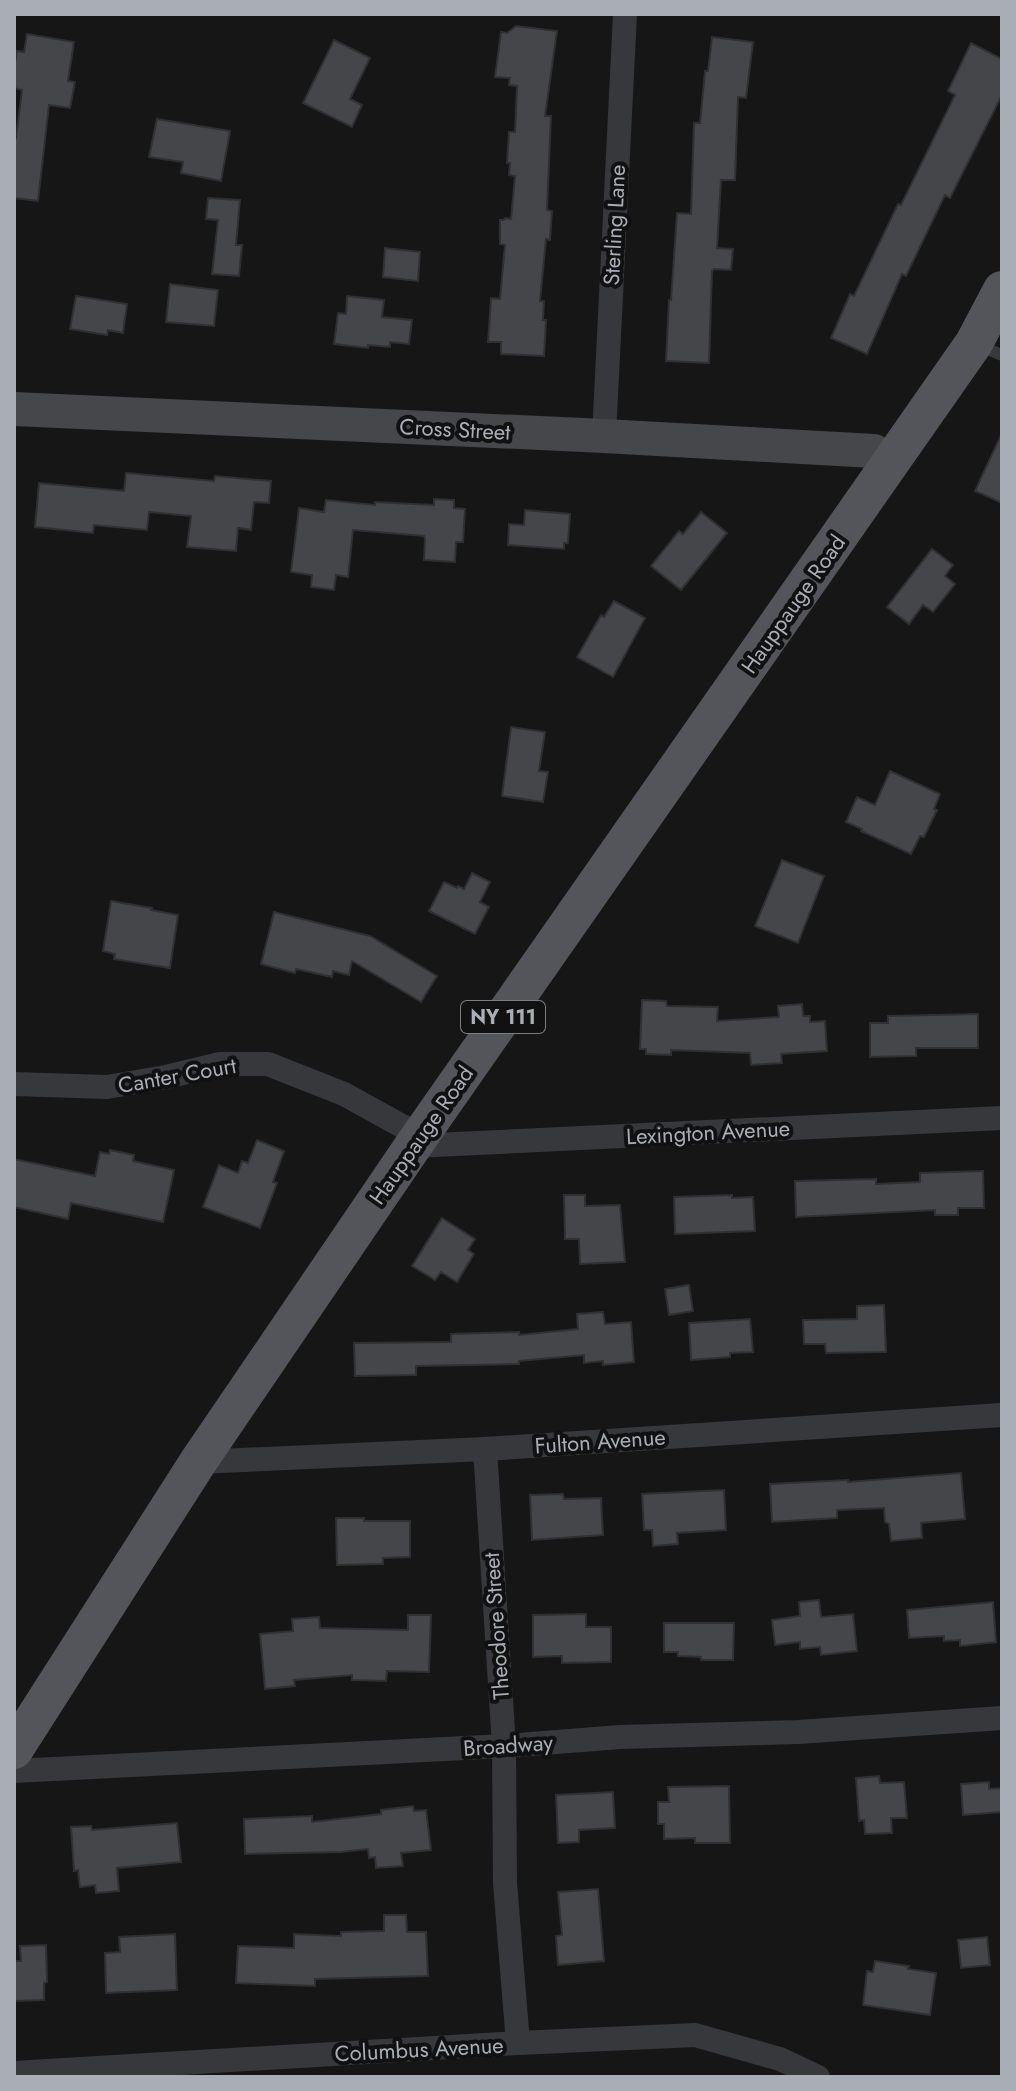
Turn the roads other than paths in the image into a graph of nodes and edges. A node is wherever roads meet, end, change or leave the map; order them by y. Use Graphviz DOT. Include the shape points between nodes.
graph roads {
  1 [pos="625,14"];
  2 [pos="1002,290"];
  3 [pos="988,349"];
  4 [pos="14,409"];
  5 [pos="604,436"];
  6 [pos="893,461"];
  7 [pos="14,1084"];
  8 [pos="1002,1118"];
  9 [pos="416,1141"];
  10 [pos="1002,1415"];
  11 [pos="485,1449"];
  12 [pos="198,1462"];
  13 [pos="1002,1718"];
  14 [pos="504,1746"];
  15 [pos="14,1750"];
  16 [pos="14,1771"];
  17 [pos="518,2043"];
  18 [pos="14,2073"];
  19 [pos="818,2077"];
  1 -- 5 [label="street, Sterling Lane"];
  2 -- 3 [label="main road, Hauppauge Road / NY 111"];
  3 -- 6 [label="main road, Hauppauge Road / NY 111"];
  4 -- 5 [label="street, Cross Street"];
  5 -- 6 [label="street, Cross Street" via="874,451"];
  6 -- 9 [label="main road, Hauppauge Road / NY 111"];
  7 -- 9 [label="street, Canter Court" via="107,1087 220,1064 268,1064 344,1094"];
  8 -- 9 [label="street, Lexington Avenue"];
  9 -- 12 [label="main road, Hauppauge Road / NY 111"];
  10 -- 11 [label="street, Fulton Avenue"];
  11 -- 12 [label="street, Fulton Avenue"];
  11 -- 14 [label="street, Theodore Street"];
  12 -- 15 [label="main road, Hauppauge Road / NY 111"];
  13 -- 14 [label="street, Broadway"];
  14 -- 16 [label="street, Broadway"];
  14 -- 17 [label="street, Theodore Street" via="505,1883"];
  17 -- 18 [label="street, Columbus Avenue"];
  17 -- 19 [label="street, Columbus Avenue" via="695,2035 780,2059"];
}
